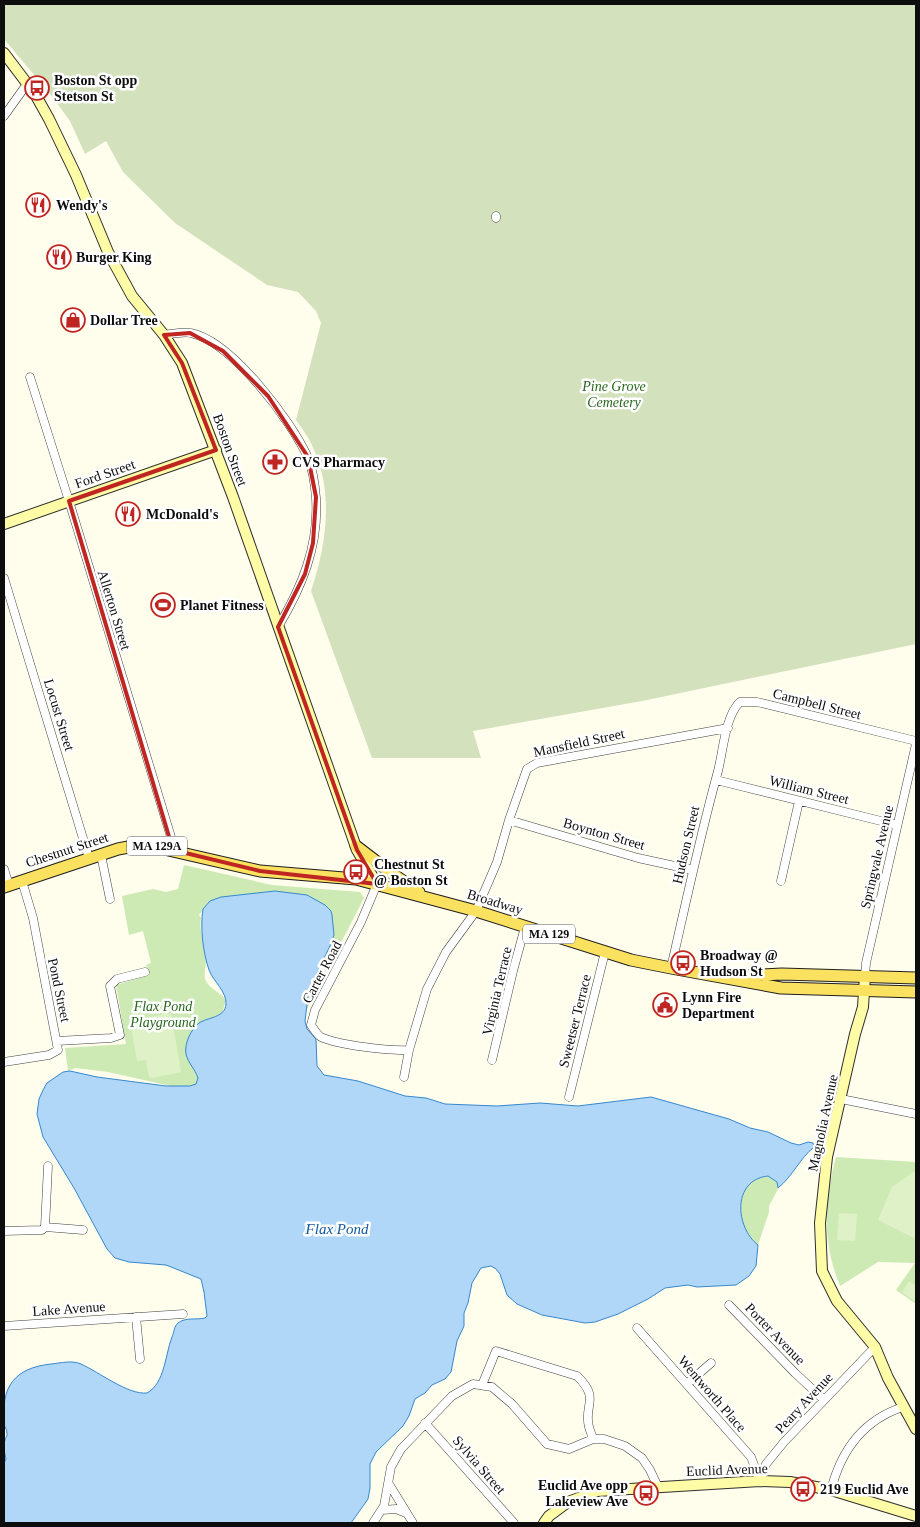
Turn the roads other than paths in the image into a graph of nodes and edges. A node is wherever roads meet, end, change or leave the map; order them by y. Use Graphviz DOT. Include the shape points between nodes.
graph roads {
  1 [pos="4,53"];
  2 [pos="27,84"];
  3 [pos="4,116"];
  4 [pos="164,335"];
  5 [pos="30,377"];
  6 [pos="216,450"];
  7 [pos="69,501"];
  8 [pos="4,524"];
  9 [pos="4,578"];
  10 [pos="278,627"];
  11 [pos="728,728"];
  12 [pos="916,742"];
  13 [pos="716,780"];
  14 [pos="799,801"];
  15 [pos="509,820"];
  16 [pos="897,825"];
  17 [pos="356,846"];
  18 [pos="173,850"];
  19 [pos="101,854"];
  20 [pos="90,858"];
  21 [pos="4,869"];
  22 [pos="693,870"];
  23 [pos="22,881"];
  24 [pos="781,881"];
  25 [pos="376,884"];
  26 [pos="6,886"];
  27 [pos="428,898"];
  28 [pos="110,899"];
  29 [pos="476,911"];
  30 [pos="525,927"];
  31 [pos="604,952"];
  32 [pos="671,968"];
  33 [pos="145,972"];
  34 [pos="865,976"];
  35 [pos="722,977"];
  36 [pos="916,978"];
  37 [pos="864,990"];
  38 [pos="916,992"];
  39 [pos="57,1042"];
  40 [pos="408,1050"];
  41 [pos="492,1060"];
  42 [pos="4,1062"];
  43 [pos="404,1077"];
  44 [pos="569,1097"];
  45 [pos="841,1099"];
  46 [pos="916,1114"];
  47 [pos="48,1166"];
  48 [pos="45,1228"];
  49 [pos="83,1230"];
  50 [pos="4,1231"];
  51 [pos="729,1305"];
  52 [pos="183,1314"];
  53 [pos="136,1316"];
  54 [pos="4,1326"];
  55 [pos="637,1328"];
  56 [pos="875,1347"];
  57 [pos="140,1359"];
  58 [pos="710,1363"];
  59 [pos="687,1384"];
  60 [pos="482,1385"];
  61 [pos="824,1400"];
  62 [pos="903,1407"];
  63 [pos="425,1423"];
  64 [pos="915,1425"];
  65 [pos="594,1439"];
  66 [pos="760,1481"];
  67 [pos="388,1484"];
  68 [pos="658,1487"];
  69 [pos="831,1490"];
  70 [pos="382,1510"];
  71 [pos="406,1513"];
  72 [pos="916,1516"];
  73 [pos="373,1523"];
  74 [pos="413,1523"];
  75 [pos="514,1523"];
  76 [pos="544,1523"];
  1 -- 2 [label="street, Boston Street"];
  2 -- 3 [label="street"];
  2 -- 4 [label="street, Boston Street" via="49,119 108,252 132,296"];
  4 -- 6 [label="street, Boston Street" via="182,363"];
  4 -- 10 [label="street" via="190,333 232,358 268,396 308,457 316,497 313,543 306,574"];
  5 -- 7 [label="street, Allerton Street"];
  6 -- 7 [label="street, Ford Street"];
  6 -- 10 [label="street, Boston Street"];
  7 -- 8 [label="street, Ford Street"];
  7 -- 18 [label="street, Allerton Street"];
  9 -- 20 [label="street, Locust Street"];
  10 -- 17 [label="street, Boston Street"];
  11 -- 12 [label="street, Campbell Street" via="736,705 749,701"];
  11 -- 13 [label="street, Hudson Street"];
  11 -- 15 [label="street, Mansfield Street" via="530,766"];
  12 -- 16 [label="street, Springvale Avenue"];
  13 -- 14 [label="street, William Street"];
  13 -- 22 [label="street, Hudson Street"];
  14 -- 16 [label="street, William Street"];
  14 -- 24 [label="street"];
  15 -- 22 [label="street, Boynton Street" via="638,858"];
  15 -- 29 [label="street, Mansfield Street" via="497,862"];
  16 -- 34 [label="street, Springvale Avenue"];
  17 -- 25 [label="street, Boston Street"];
  17 -- 27 [label="main road, MA 129"];
  18 -- 19 [label="main road, Chestnut Street / MA 129A" via="139,846"];
  18 -- 25 [label="main road, Chestnut Street / MA 129A" via="260,871 347,878"];
  19 -- 20 [label="main road, Chestnut Street / MA 129A"];
  19 -- 28 [label="street"];
  20 -- 23 [label="main road, Chestnut Street / MA 129A"];
  21 -- 26 [label="street"];
  22 -- 32 [label="street, Hudson Street"];
  23 -- 26 [label="main road, Chestnut Street / MA 129A"];
  23 -- 39 [label="street, Pond Street"];
  25 -- 27 [label="main road, Broadway / MA 129"];
  25 -- 40 [label="street, Carter Road" via="361,922 315,1010 311,1026 320,1037 343,1043"];
  27 -- 29 [label="main road, Broadway / MA 129"];
  29 -- 30 [label="main road, Broadway / MA 129"];
  29 -- 40 [label="street" via="446,952 427,989"];
  30 -- 31 [label="main road, Broadway / MA 129"];
  30 -- 41 [label="street, Virginia Terrace"];
  31 -- 32 [label="main road, Broadway / MA 129"];
  31 -- 44 [label="street, Sweetser Terrace"];
  32 -- 35 [label="main road, Broadway / MA 129"];
  33 -- 39 [label="street" via="116,979 110,986 120,1035"];
  34 -- 35 [label="main road, Broadway / MA 129" via="782,974"];
  34 -- 36 [label="main road, Broadway / MA 129"];
  34 -- 37 [label="street, Magnolia Avenue"];
  35 -- 37 [label="main road, Broadway / MA 129" via="781,988"];
  37 -- 38 [label="main road, Broadway / MA 129"];
  37 -- 45 [label="street, Magnolia Avenue" via="863,1007"];
  39 -- 42 [label="street, Pond Street" via="58,1050 49,1055"];
  40 -- 43 [label="street"];
  45 -- 46 [label="street"];
  45 -- 56 [label="street, Magnolia Avenue" via="826,1167 820,1224 822,1271 837,1301"];
  47 -- 48 [label="street"];
  48 -- 49 [label="street"];
  48 -- 50 [label="street"];
  51 -- 61 [label="street, Porter Avenue"];
  52 -- 53 [label="street, Lake Avenue"];
  53 -- 54 [label="street, Lake Avenue"];
  53 -- 57 [label="street"];
  55 -- 59 [label="street, Wentworth Place"];
  56 -- 61 [label="street, Peary Avenue"];
  56 -- 62 [label="street, Magnolia Avenue"];
  58 -- 59 [label="street"];
  59 -- 66 [label="street, Wentworth Place" via="751,1457"];
  60 -- 63 [label="street" via="473,1384 452,1396"];
  60 -- 65 [label="street" via="492,1387 512,1404 547,1444 569,1449"];
  60 -- 65 [label="street" via="496,1351 578,1376 587,1385 591,1402 588,1426"];
  61 -- 66 [label="street, Peary Avenue" via="766,1464"];
  62 -- 64 [label="street, Magnolia Avenue"];
  62 -- 69 [label="street" via="883,1415 854,1441 836,1470"];
  63 -- 67 [label="street" via="394,1460"];
  63 -- 75 [label="street, Sylvia Street"];
  65 -- 68 [label="street" via="625,1446 642,1458"];
  66 -- 68 [label="street, Euclid Avenue"];
  66 -- 69 [label="street, Euclid Avenue" via="790,1482"];
  67 -- 70 [label="street"];
  67 -- 71 [label="street"];
  68 -- 76 [label="street, Euclid Avenue" via="597,1492 568,1502"];
  69 -- 72 [label="street, Euclid Avenue"];
  70 -- 71 [label="street" via="396,1509"];
  70 -- 73 [label="street"];
  71 -- 74 [label="street"];
}
